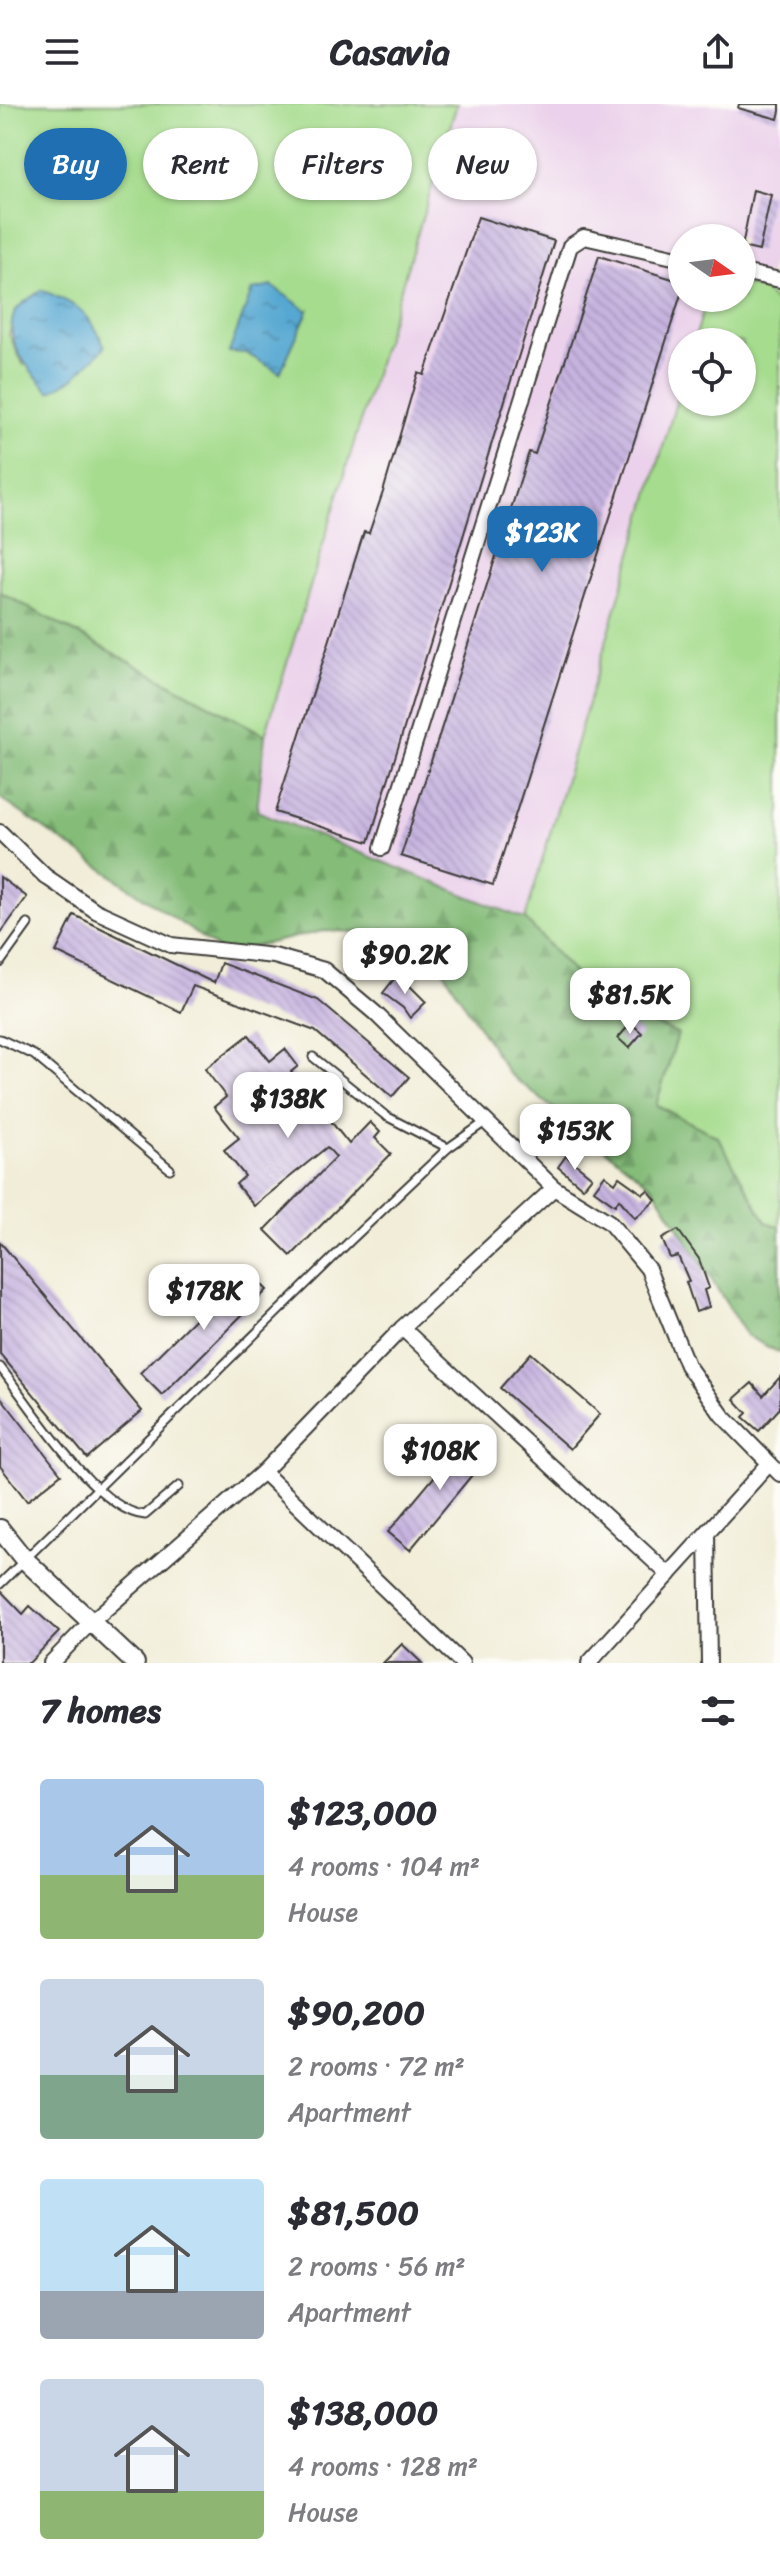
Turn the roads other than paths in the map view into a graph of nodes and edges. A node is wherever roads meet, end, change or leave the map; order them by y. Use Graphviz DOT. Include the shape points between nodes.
graph roads {
  1 [pos="668,256"];
  2 [pos="756,275"];
  3 [pos="780,280"];
  4 [pos="0,832"];
  5 [pos="382,848"];
  6 [pos="28,924"];
  7 [pos="0,963"];
  8 [pos="0,1039"];
  9 [pos="313,1057"];
  10 [pos="487,1120"];
  11 [pos="448,1148"];
  12 [pos="170,1169"];
  13 [pos="554,1188"];
  14 [pos="402,1328"];
  15 [pos="0,1367"];
  16 [pos="774,1469"];
  17 [pos="263,1472"];
  18 [pos="179,1486"];
  19 [pos="96,1489"];
  20 [pos="1,1531"];
  21 [pos="707,1533"];
  22 [pos="24,1559"];
  23 [pos="669,1575"];
  24 [pos="0,1584"];
  25 [pos="91,1622"];
  26 [pos="51,1663"];
  27 [pos="135,1663"];
  28 [pos="462,1663"];
  29 [pos="589,1663"];
  30 [pos="709,1663"];
  1 -- 5 [label="street" via="584,237 570,246"];
  2 -- 3 [label="street"];
  4 -- 10 [label="street" via="45,876 96,911 171,945 274,956 324,970"];
  6 -- 7 [label="lane"];
  8 -- 12 [label="lane" via="34,1055"];
  9 -- 11 [label="lane" via="386,1116"];
  10 -- 11 [label="lane"];
  10 -- 13 [label="street"];
  11 -- 19 [label="lane"];
  13 -- 14 [label="street"];
  13 -- 16 [label="street" via="609,1222 648,1269 687,1365 722,1415"];
  14 -- 17 [label="street"];
  14 -- 23 [label="street"];
  15 -- 19 [label="lane"];
  16 -- 21 [label="street"];
  17 -- 25 [label="street"];
  17 -- 28 [label="street"];
  18 -- 19 [label="lane" via="145,1515 120,1508"];
  19 -- 22 [label="lane"];
  20 -- 22 [label="street"];
  21 -- 23 [label="street"];
  21 -- 30 [label="street"];
  22 -- 24 [label="lane"];
  22 -- 25 [label="street"];
  23 -- 29 [label="street"];
  25 -- 26 [label="street"];
  25 -- 27 [label="street"];
}
